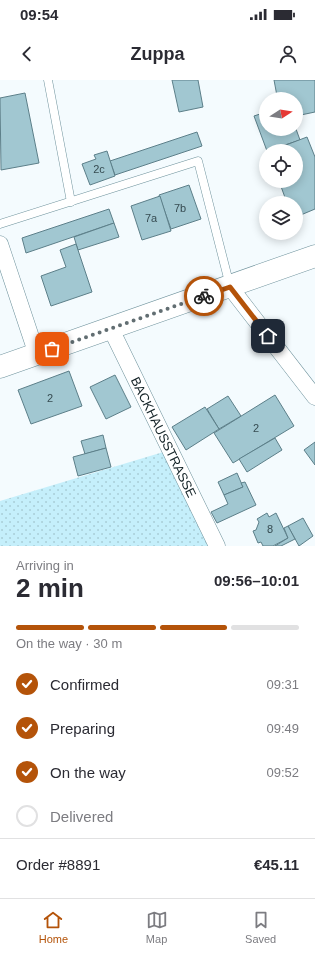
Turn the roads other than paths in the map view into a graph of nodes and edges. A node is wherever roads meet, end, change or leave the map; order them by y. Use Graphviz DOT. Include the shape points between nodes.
graph roads {
  1 [pos="48,80"];
  2 [pos="71,202"];
  3 [pos="0,224"];
  4 [pos="0,244"];
  5 [pos="315,256"];
  6 [pos="230,287"];
  7 [pos="111,329"];
  8 [pos="37,354"];
  9 [pos="0,367"];
  10 [pos="315,397"];
  11 [pos="216,546"];
  1 -- 2 [label="lane"];
  2 -- 3 [label="lane"];
  2 -- 6 [label="lane" via="198,161"];
  4 -- 8 [label="street"];
  5 -- 6 [label="street"];
  6 -- 7 [label="street"];
  6 -- 10 [label="street"];
  7 -- 8 [label="street"];
  7 -- 11 [label="street, BACKHAUSSTRASSE"];
  8 -- 9 [label="street"];
}
